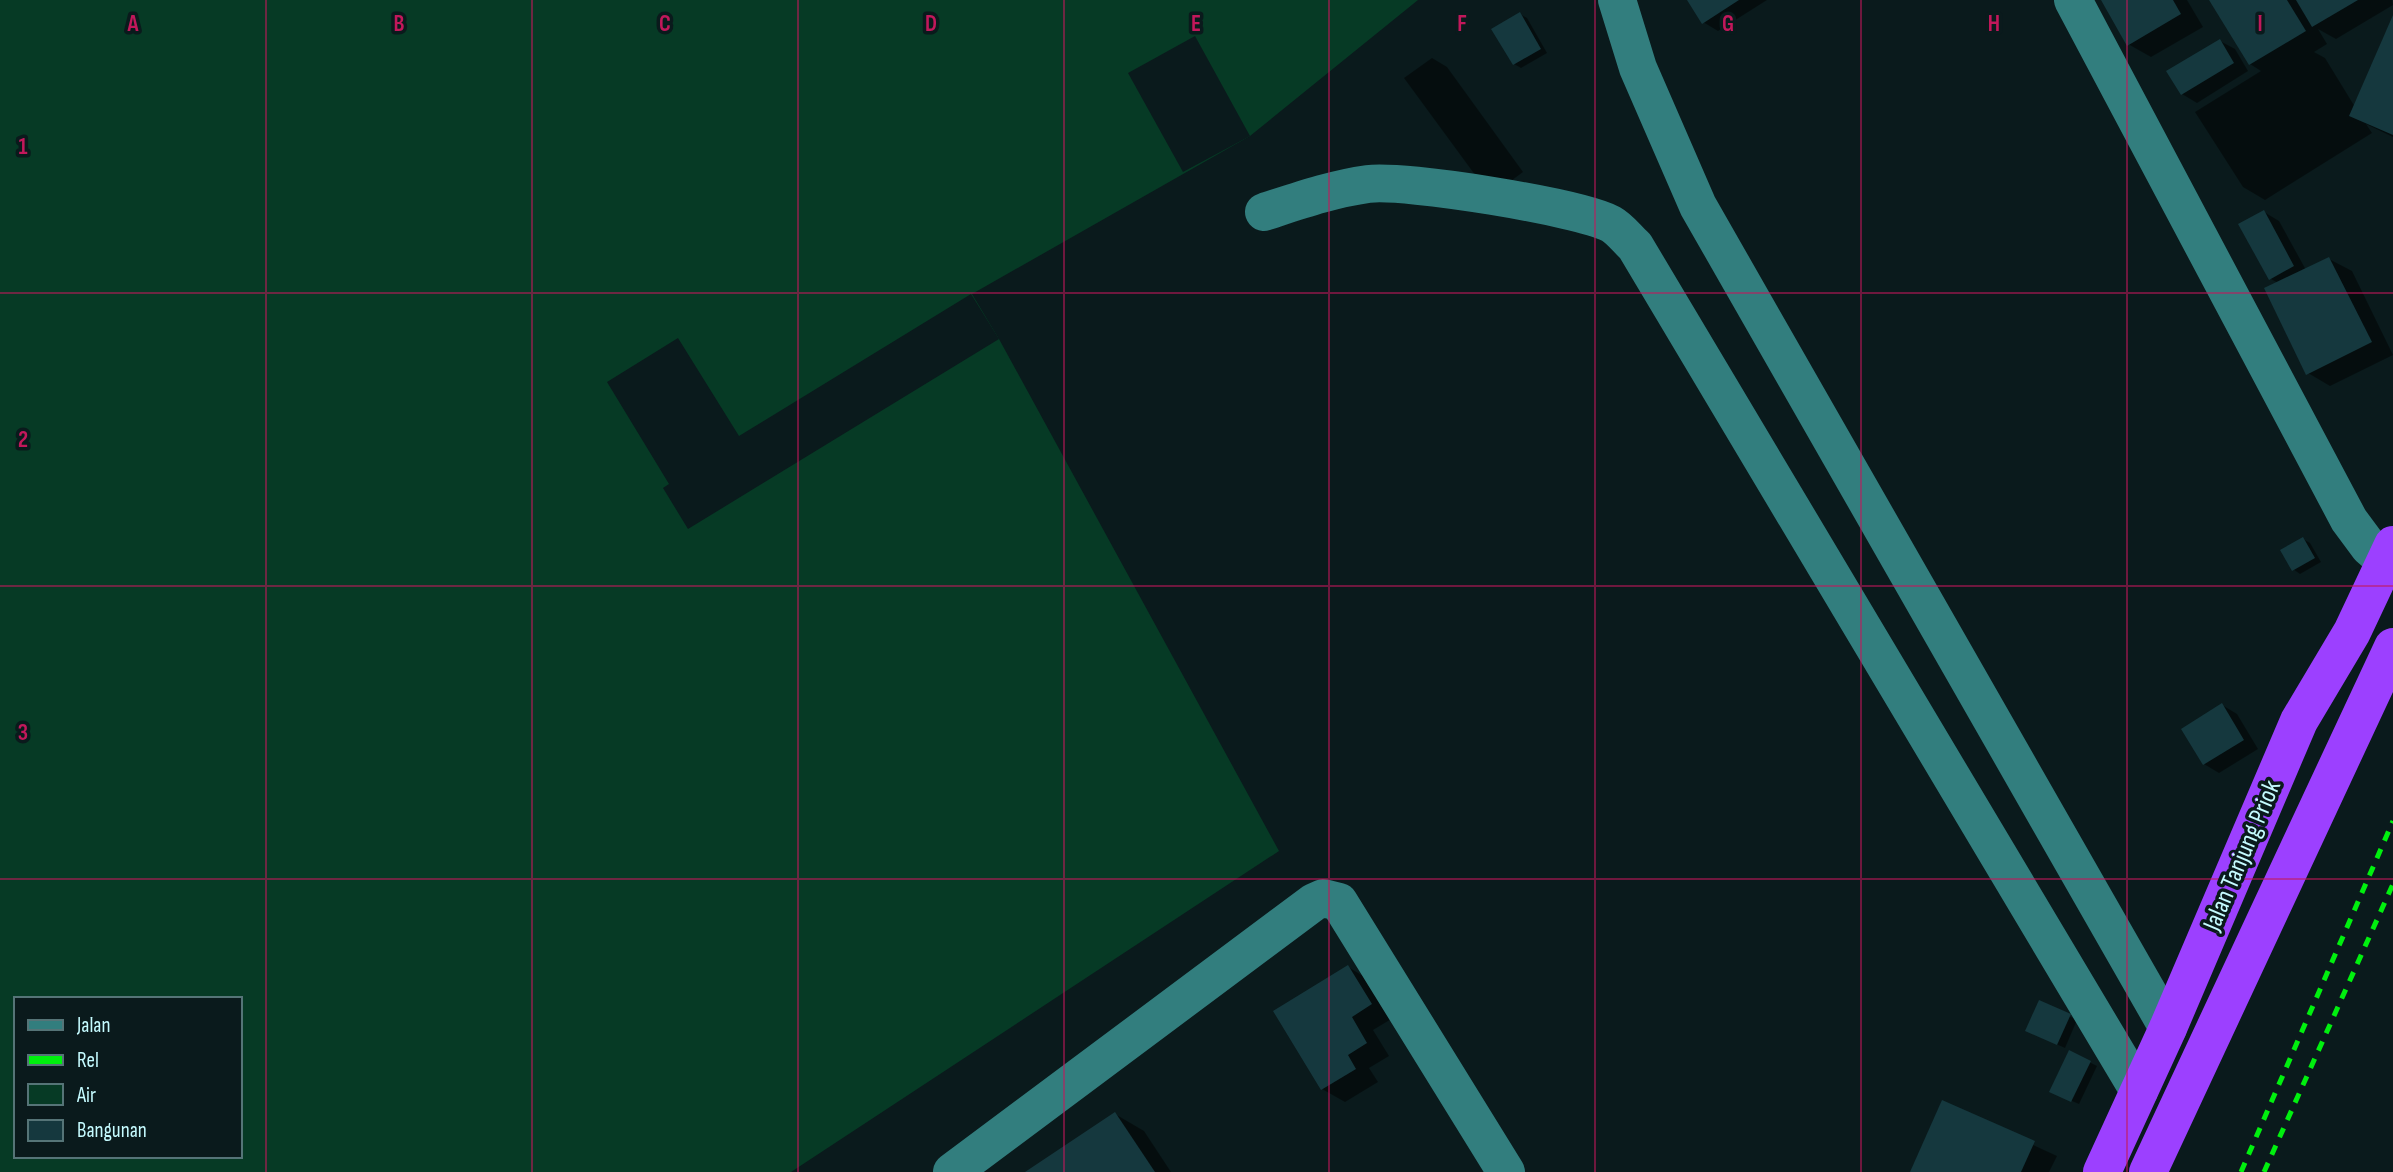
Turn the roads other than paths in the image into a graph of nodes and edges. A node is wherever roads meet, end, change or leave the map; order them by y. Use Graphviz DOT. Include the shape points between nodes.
graph roads {
  1 [pos="1617,0"];
  2 [pos="2073,0"];
  3 [pos="1264,212"];
  4 [pos="2390,559"];
  5 [pos="2393,647"];
  6 [pos="2168,1028"];
  7 [pos="2139,1091"];
  8 [pos="952,1172"];
  9 [pos="1506,1172"];
  10 [pos="2102,1172"];
  11 [pos="2148,1172"];
  1 -- 6 [label="lane" via="1638,68 1698,206"];
  2 -- 4 [label="lane" via="2349,520"];
  3 -- 7 [label="lane" via="1358,186 1409,185 1579,212 1613,225 1635,246"];
  4 -- 6 [label="highway, Jalan Tanjung Priok" via="2299,721"];
  5 -- 11 [label="highway, Jalan Tanjung Priok"];
  6 -- 7 [label="highway, Jalan Tanjung Priok"];
  7 -- 10 [label="highway, Jalan Tanjung Priok"];
  8 -- 9 [label="lane" via="1323,898 1339,902"];
}
